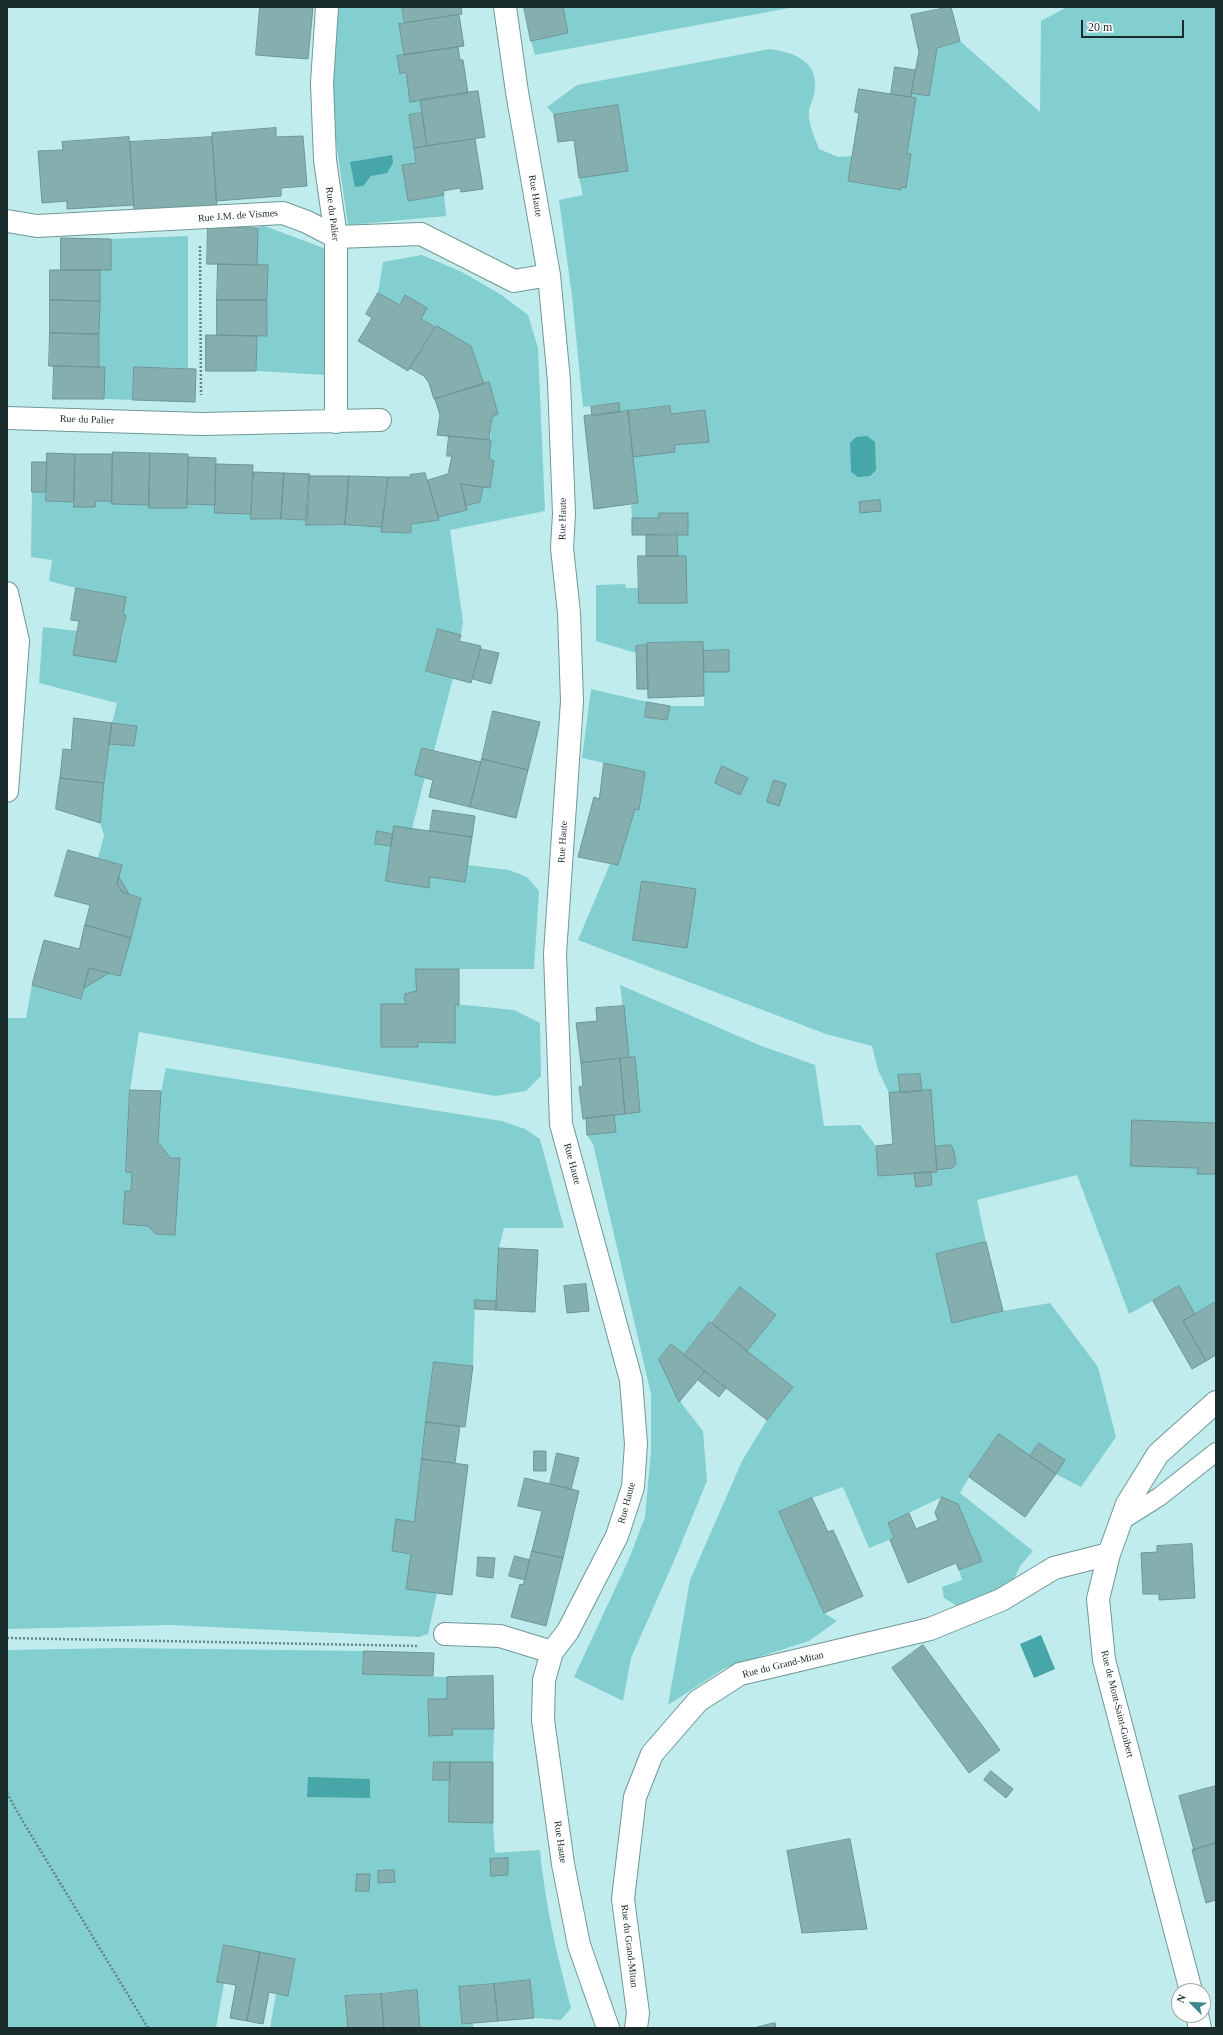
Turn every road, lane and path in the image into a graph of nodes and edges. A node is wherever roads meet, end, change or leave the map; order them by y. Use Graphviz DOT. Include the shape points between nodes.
graph roads {
  1 [pos="327,7"];
  2 [pos="505,7"];
  3 [pos="200,219"];
  4 [pos="7,222"];
  5 [pos="336,237"];
  6 [pos="549,275"];
  7 [pos="7,418"];
  8 [pos="380,420"];
  9 [pos="336,422"];
  10 [pos="202,424"];
  11 [pos="7,593"];
  12 [pos="7,791"];
  13 [pos="1216,1402"];
  14 [pos="1216,1452"];
  15 [pos="1121,1521"];
  16 [pos="1108,1554"];
  17 [pos="445,1634"];
  18 [pos="7,1638"];
  19 [pos="552,1652"];
  20 [pos="7,1793"];
  21 [pos="1189,1983"];
  22 [pos="148,2028"];
  23 [pos="608,2028"];
  24 [pos="636,2028"];
  1 -- 5 [label="street, Rue du Palier" via="322,82 325,160"];
  2 -- 6 [label="street, Rue Haute"];
  3 -- 4 [label="street, Rue J.M. de Vismes" via="36,226"];
  3 -- 5 [label="street, Rue J.M. de Vismes" via="283,213"];
  3 -- 10 [label="path"];
  5 -- 6 [label="street, Rue J.M. de Vismes" via="421,234 514,281"];
  5 -- 9 [label="street, Rue du Palier"];
  6 -- 19 [label="street, Rue Haute" via="559,380 564,514 562,548 569,613 572,701 555,954 561,1124 631,1380 636,1444 633,1487 617,1536 568,1631"];
  7 -- 10 [label="street, Rue du Palier"];
  8 -- 9 [label="street, Rue du Palier"];
  9 -- 10 [label="street, Rue du Palier"];
  11 -- 12 [label="street" via="18,641"];
  13 -- 15 [label="street, Rue de Mont-Saint-Guibert" via="1158,1454 1127,1504"];
  14 -- 15 [label="lane" via="1159,1497"];
  15 -- 16 [label="street, Rue de Mont-Saint-Guibert"];
  16 -- 21 [label="street, Rue de Mont-Saint-Guibert" via="1098,1599 1104,1660"];
  16 -- 24 [label="street, Rue du Grand-Mitan" via="1054,1568 1001,1600 930,1629 740,1674 698,1701 652,1754 635,1797 623,1899 638,2012"];
  17 -- 18 [label="path" via="433,1646"];
  17 -- 19 [label="street" via="500,1636"];
  19 -- 23 [label="street, Rue Haute" via="544,1680 543,1720 563,1864 579,1946"];
  20 -- 22 [label="path"];
}
